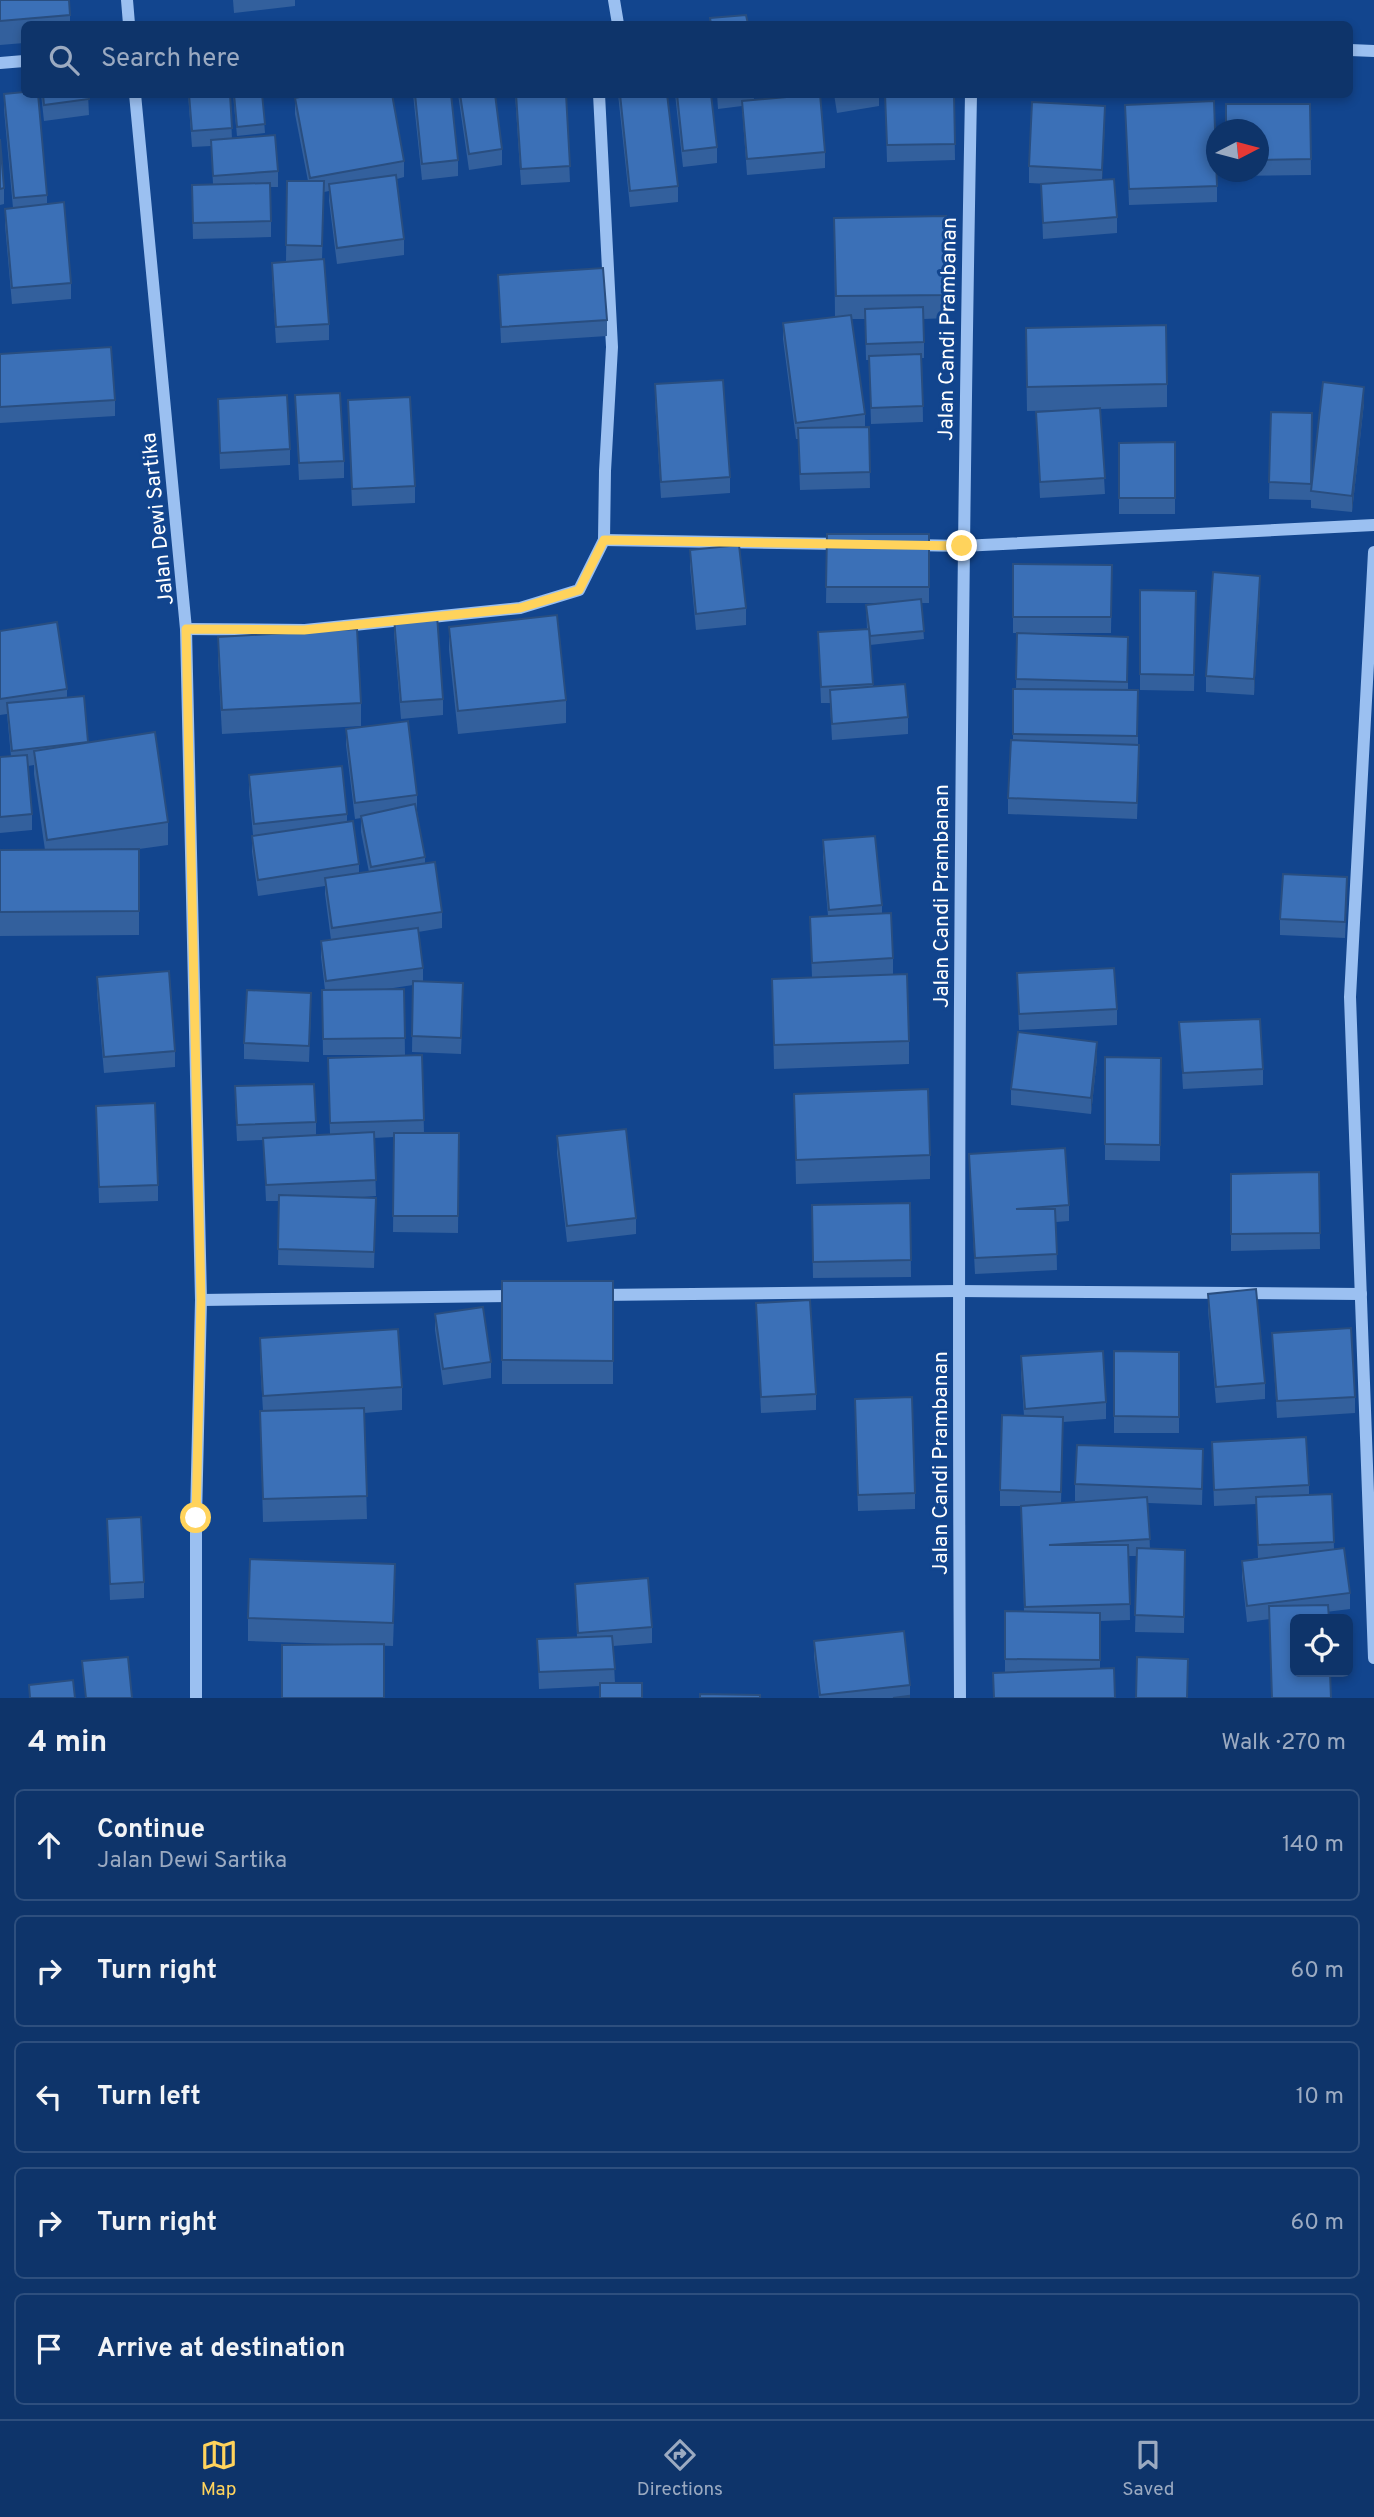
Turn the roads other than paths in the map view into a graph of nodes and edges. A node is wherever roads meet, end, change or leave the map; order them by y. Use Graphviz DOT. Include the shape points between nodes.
graph roads {
  1 [pos="127,0"];
  2 [pos="614,0"];
  3 [pos="129,21"];
  4 [pos="618,21"];
  5 [pos="1353,50"];
  6 [pos="1374,51"];
  7 [pos="21,61"];
  8 [pos="0,63"];
  9 [pos="135,98"];
  10 [pos="599,98"];
  11 [pos="971,98"];
  12 [pos="1374,525"];
  13 [pos="604,540"];
  14 [pos="852,544"];
  15 [pos="894,544"];
  16 [pos="962,546"];
  17 [pos="1374,552"];
  18 [pos="186,629"];
  19 [pos="1370,697"];
  20 [pos="958,1291"];
  21 [pos="1361,1294"];
  22 [pos="531,1296"];
  23 [pos="586,1296"];
  24 [pos="201,1300"];
  25 [pos="1374,1658"];
  26 [pos="196,1698"];
  27 [pos="960,1698"];
  1 -- 3 [label="street"];
  2 -- 4 [label="street"];
  5 -- 6 [label="street"];
  7 -- 8 [label="street"];
  9 -- 18 [label="street, Jalan Dewi Sartika"];
  10 -- 13 [label="street" via="612,347"];
  11 -- 16 [label="street, Jalan Candi Prambanan"];
  12 -- 16 [label="street"];
  13 -- 14 [label="street"];
  13 -- 18 [label="street" via="579,590 520,608 304,630"];
  15 -- 16 [label="street"];
  16 -- 20 [label="street, Jalan Candi Prambanan"];
  17 -- 19 [label="street"];
  18 -- 24 [label="street, Jalan Dewi Sartika"];
  19 -- 21 [label="street" via="1350,997"];
  20 -- 21 [label="street"];
  20 -- 23 [label="street"];
  20 -- 27 [label="street, Jalan Candi Prambanan"];
  21 -- 25 [label="street"];
  22 -- 24 [label="street"];
  24 -- 26 [label="street, Jalan Dewi Sartika"];
}
